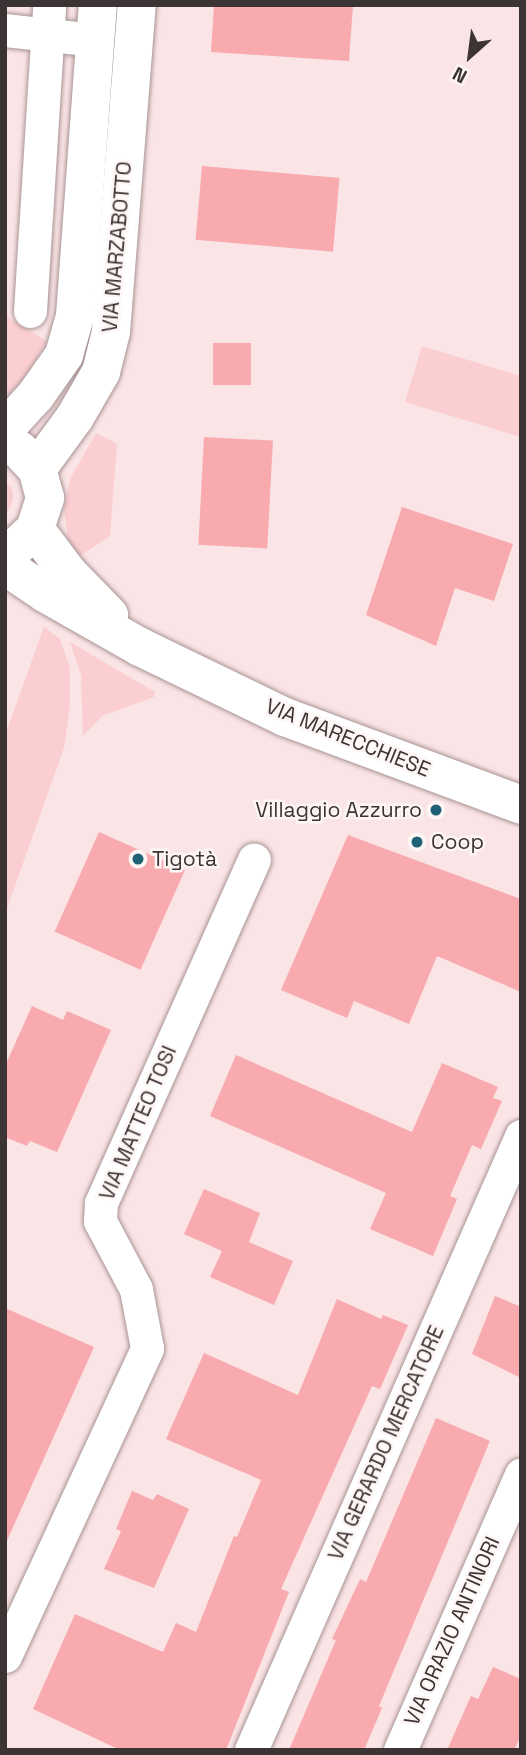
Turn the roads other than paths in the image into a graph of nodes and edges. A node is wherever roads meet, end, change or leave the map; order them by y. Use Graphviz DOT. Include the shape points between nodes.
graph roads {
  1 [pos="137,5"];
  2 [pos="48,20"];
  3 [pos="96,22"];
  4 [pos="5,30"];
  5 [pos="30,312"];
  6 [pos="5,429"];
  7 [pos="5,444"];
  8 [pos="37,469"];
  9 [pos="20,540"];
  10 [pos="5,566"];
  11 [pos="140,647"];
  12 [pos="521,804"];
  13 [pos="254,860"];
  14 [pos="521,1136"];
  15 [pos="521,1474"];
  16 [pos="5,1656"];
  17 [pos="251,1750"];
  18 [pos="400,1750"];
  1 -- 8 [label="main road, VIA MARZABOTTO" via="111,332 101,372"];
  2 -- 3 [label="street, VIA MARZABOTTO"];
  2 -- 4 [label="street, VIA MARZABOTTO"];
  2 -- 5 [label="street"];
  3 -- 6 [label="main road, VIA MARZABOTTO" via="75,316 64,355"];
  7 -- 8 [label="main road" via="27,456"];
  8 -- 9 [label="main road" via="45,498"];
  9 -- 11 [label="main road, VIA MARECCHIESE" via="68,573"];
  10 -- 11 [label="main road, VIA MARECCHIESE"];
  11 -- 12 [label="main road, VIA MARECCHIESE" via="305,726"];
  13 -- 16 [label="street, VIA MATTEO TOSI" via="101,1203 100,1221 136,1289 147,1348"];
  14 -- 17 [label="street, VIA GERARDO MERCATORE"];
  15 -- 18 [label="street, VIA ORAZIO ANTINORI"];
}
